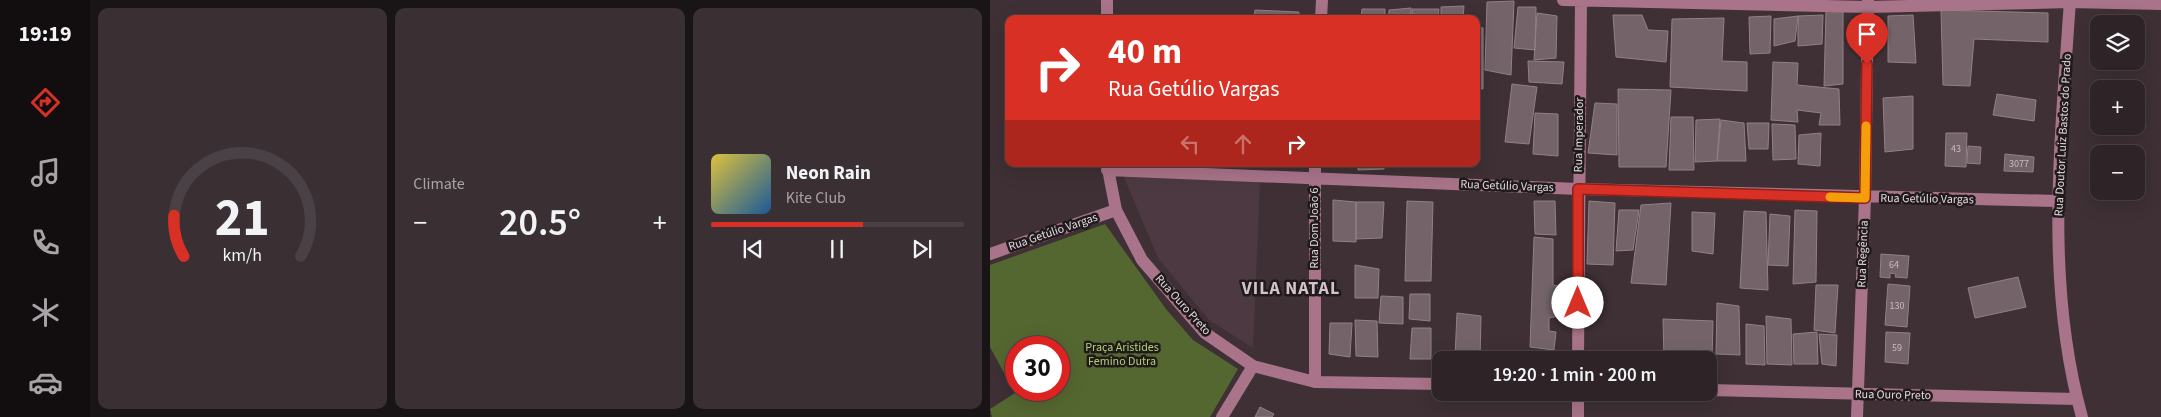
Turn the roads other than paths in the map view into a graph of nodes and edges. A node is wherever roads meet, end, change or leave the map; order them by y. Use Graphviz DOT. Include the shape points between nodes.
graph roads {
  1 [pos="1107,0"];
  2 [pos="1322,0"];
  3 [pos="1563,0"];
  4 [pos="1581,0"];
  5 [pos="2070,1"];
  6 [pos="1868,4"];
  7 [pos="2161,4"];
  8 [pos="1107,15"];
  9 [pos="1321,15"];
  10 [pos="1107,167"];
  11 [pos="1315,167"];
  12 [pos="1314,179"];
  13 [pos="1578,189"];
  14 [pos="1865,198"];
  15 [pos="2057,201"];
  16 [pos="1116,210"];
  17 [pos="990,254"];
  18 [pos="1578,351"];
  19 [pos="1253,366"];
  20 [pos="1315,382"];
  21 [pos="1432,384"];
  22 [pos="1717,390"];
  23 [pos="1857,394"];
  24 [pos="2077,398"];
  25 [pos="1578,401"];
  26 [pos="1222,417"];
  27 [pos="1578,417"];
  28 [pos="1857,417"];
  29 [pos="2082,417"];
  1 -- 8 [label="street"];
  2 -- 9 [label="street"];
  3 -- 4 [label="street"];
  4 -- 6 [label="street"];
  4 -- 13 [label="street, Rua Imperador"];
  5 -- 6 [label="street"];
  5 -- 7 [label="street"];
  5 -- 15 [label="street, Rua Doutor Luiz Bastos do Prado"];
  6 -- 14 [label="street, Rua Regência"];
  10 -- 12 [label="street, Rua Getúlio Vargas"];
  10 -- 16 [label="street, Rua Ouro Preto"];
  11 -- 12 [label="street, Rua Dom João 6"];
  12 -- 13 [label="street, Rua Getúlio Vargas"];
  12 -- 20 [label="street, Rua Dom João 6"];
  13 -- 14 [label="street, Rua Getúlio Vargas"];
  13 -- 18 [label="street, Rua Imperador"];
  14 -- 15 [label="street, Rua Getúlio Vargas"];
  14 -- 23 [label="street, Rua Regência"];
  15 -- 24 [label="street, Rua Doutor Luiz Bastos do Prado" via="2062,312"];
  16 -- 17 [label="street, Rua Getúlio Vargas"];
  16 -- 19 [label="street, Rua Ouro Preto" via="1142,260 1205,333"];
  19 -- 20 [label="street, Rua Ouro Preto"];
  19 -- 26 [label="street"];
  20 -- 21 [label="street, Rua Ouro Preto"];
  22 -- 23 [label="street, Rua Ouro Preto"];
  23 -- 24 [label="street, Rua Ouro Preto"];
  23 -- 28 [label="street, Rua Regência"];
  24 -- 29 [label="street, Rua Doutor Luiz Bastos do Prado"];
  25 -- 27 [label="street"];
}
